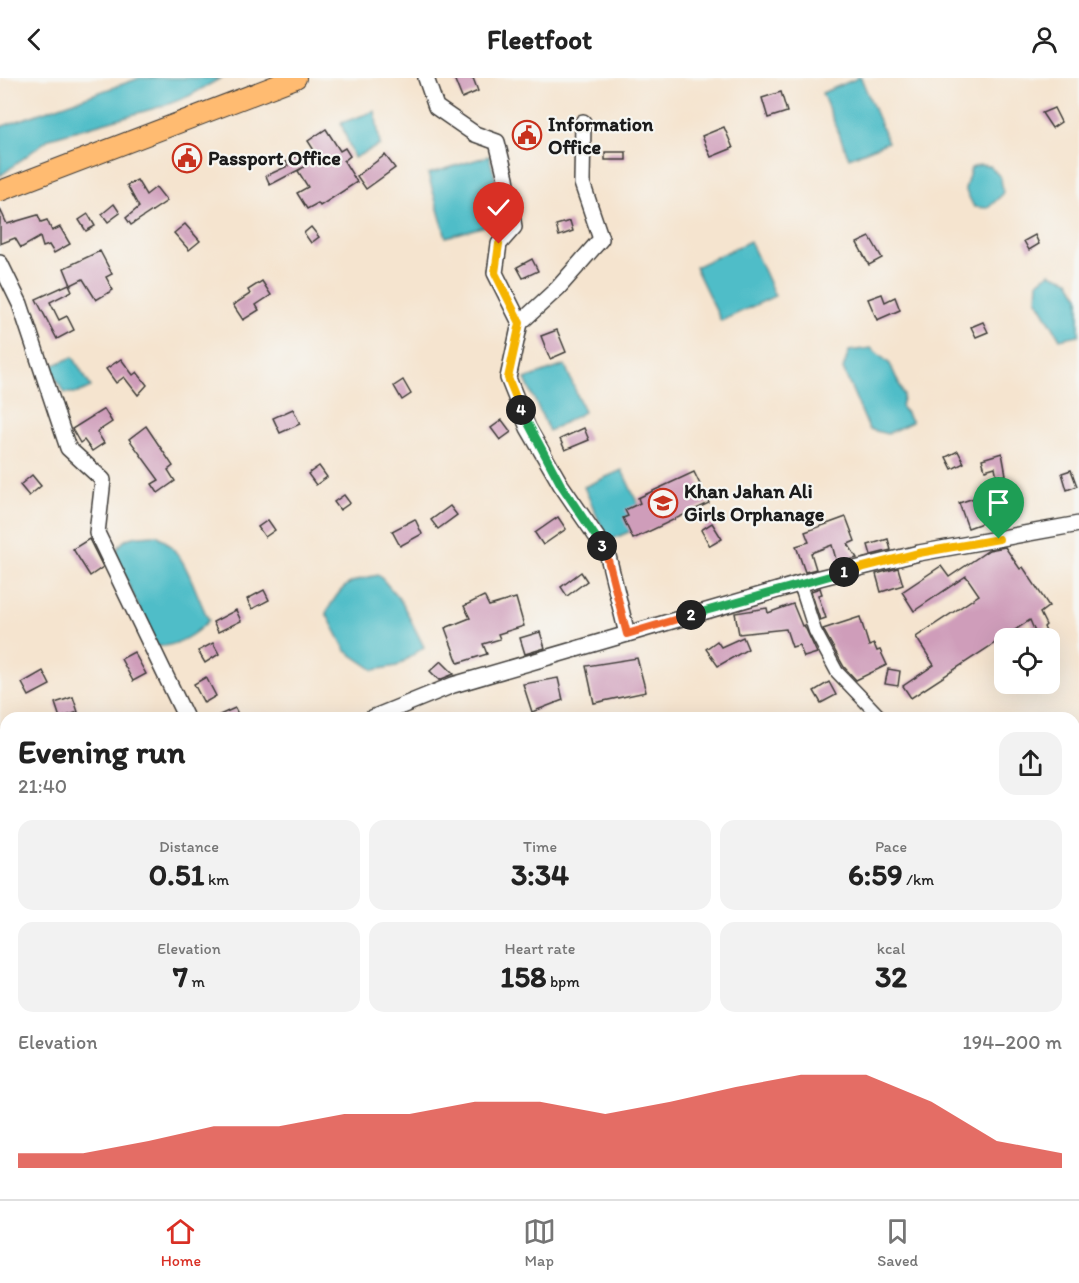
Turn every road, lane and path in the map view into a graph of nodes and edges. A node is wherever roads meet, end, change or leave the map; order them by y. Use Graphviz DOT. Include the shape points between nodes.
graph roads {
  1 [pos="296,78"];
  2 [pos="426,78"];
  3 [pos="583,122"];
  4 [pos="0,191"];
  5 [pos="0,263"];
  6 [pos="520,323"];
  7 [pos="1079,524"];
  8 [pos="800,584"];
  9 [pos="627,634"];
  10 [pos="183,712"];
  11 [pos="386,712"];
  12 [pos="875,712"];
  1 -- 4 [label="highway"];
  2 -- 6 [label="street" via="436,107 475,134 497,142 514,227 499,244 495,273"];
  3 -- 6 [label="street" via="582,183 601,239 558,288"];
  5 -- 10 [label="street" via="20,304 68,448 103,480 97,533"];
  6 -- 9 [label="street" via="508,378 528,428 606,552"];
  7 -- 8 [label="street" via="919,553"];
  8 -- 9 [label="street"];
  8 -- 12 [label="street" via="815,631 837,672"];
  9 -- 11 [label="street" via="453,684"];
}
